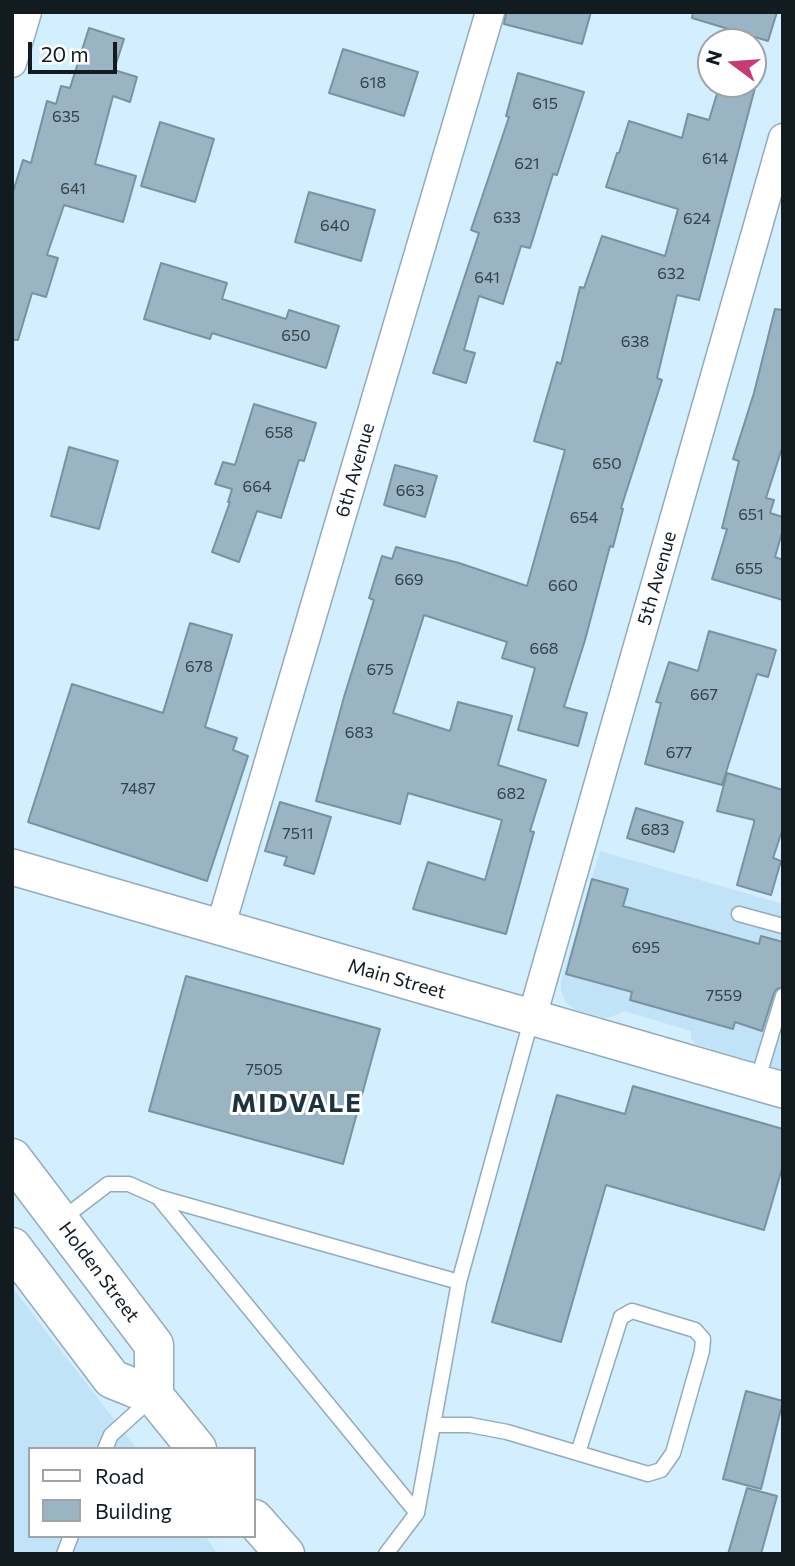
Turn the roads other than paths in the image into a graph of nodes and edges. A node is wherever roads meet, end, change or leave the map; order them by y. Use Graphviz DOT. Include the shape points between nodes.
graph roads {
  1 [pos="27,12"];
  2 [pos="490,12"];
  3 [pos="12,62"];
  4 [pos="783,138"];
  5 [pos="12,867"];
  6 [pos="739,914"];
  7 [pos="783,926"];
  8 [pos="220,928"];
  9 [pos="783,996"];
  10 [pos="532,1017"];
  11 [pos="770,1086"];
  12 [pos="12,1158"];
  13 [pos="158,1197"];
  14 [pos="60,1221"];
  15 [pos="12,1247"];
  16 [pos="459,1282"];
  17 [pos="154,1396"];
  18 [pos="433,1425"];
  19 [pos="106,1447"];
  20 [pos="195,1447"];
  21 [pos="578,1453"];
  22 [pos="417,1513"];
  23 [pos="256,1521"];
  24 [pos="285,1554"];
  25 [pos="386,1554"];
  1 -- 3 [label="street"];
  2 -- 8 [label="street, 6th Avenue"];
  4 -- 10 [label="street, 5th Avenue"];
  5 -- 8 [label="street, Main Street"];
  6 -- 7 [label="lane"];
  8 -- 10 [label="street, Main Street"];
  9 -- 11 [label="lane"];
  10 -- 11 [label="street, Main Street"];
  10 -- 16 [label="lane"];
  12 -- 14 [label="main road, Holden Street"];
  13 -- 14 [label="lane" via="129,1184 108,1184"];
  13 -- 16 [label="lane"];
  13 -- 22 [label="lane"];
  14 -- 17 [label="main road, Holden Street" via="154,1345"];
  15 -- 17 [label="main road" via="112,1379"];
  16 -- 18 [label="lane"];
  17 -- 19 [label="lane" via="111,1435"];
  17 -- 20 [label="main road"];
  18 -- 21 [label="lane" via="507,1432"];
  18 -- 22 [label="lane"];
  21 -- 21 [label="lane" via="648,1474 661,1470 673,1453 702,1351 703,1339 695,1330 632,1311 621,1317"];
  22 -- 25 [label="lane"];
  23 -- 24 [label="main road"];
}
